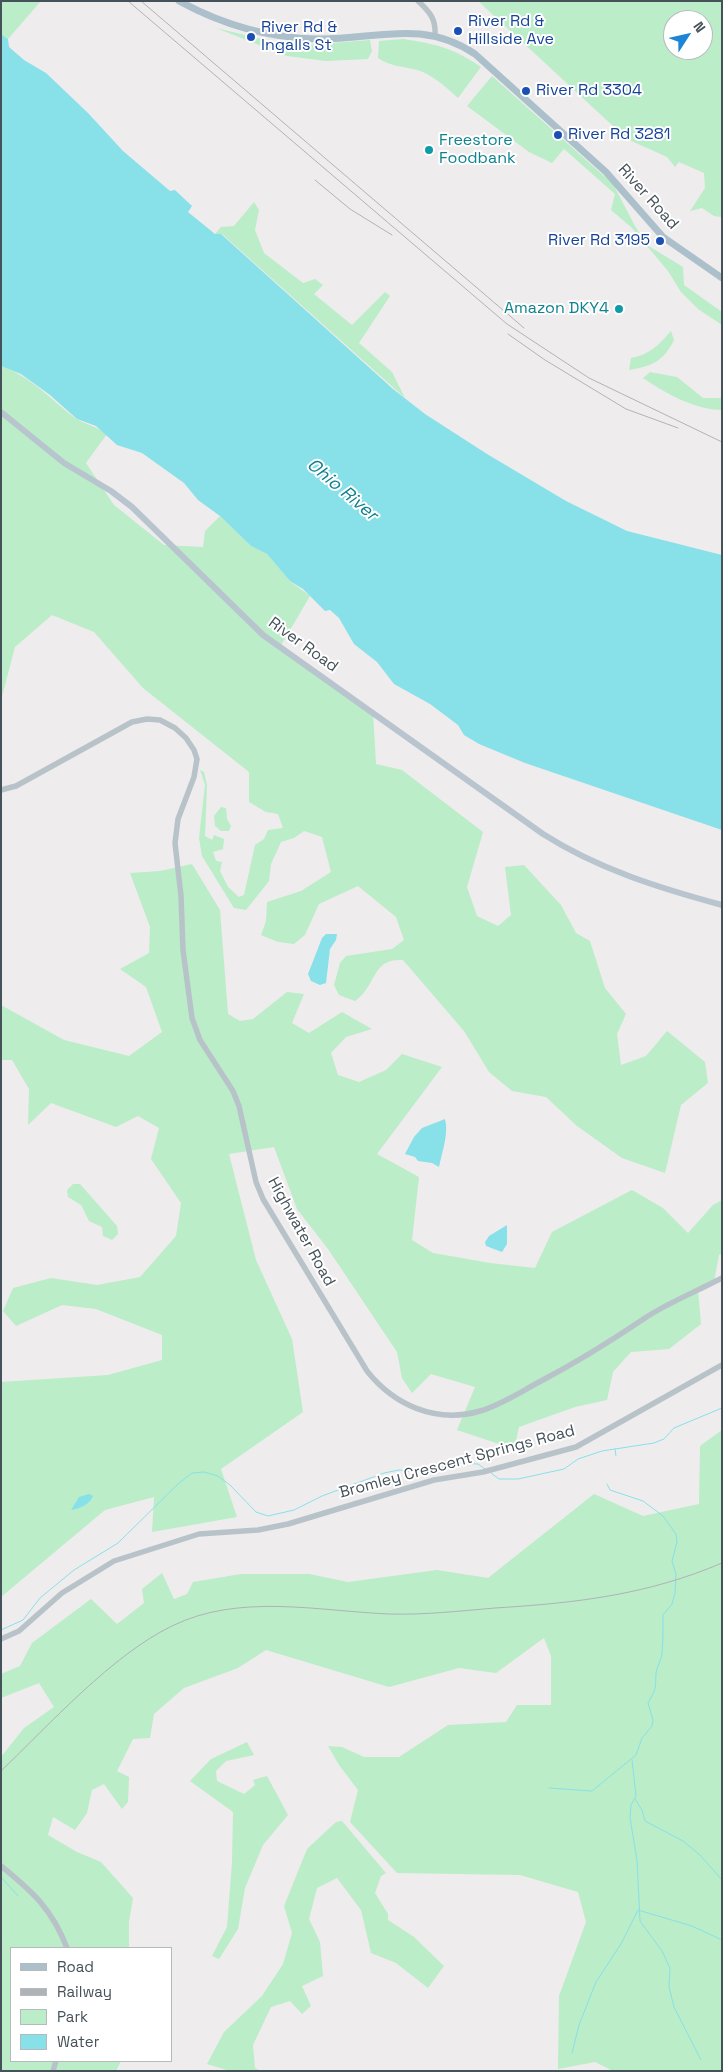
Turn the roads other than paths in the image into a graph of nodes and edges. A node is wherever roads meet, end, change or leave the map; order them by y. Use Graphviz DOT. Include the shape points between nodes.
graph roads {
  1 [pos="179,1"];
  2 [pos="418,1"];
  3 [pos="435,35"];
  4 [pos="722,278"];
  5 [pos="1,412"];
  6 [pos="1,790"];
  7 [pos="722,905"];
  8 [pos="722,1278"];
  9 [pos="722,1365"];
  10 [pos="1,1639"];
  11 [pos="1,1866"];
  12 [pos="67,1947"];
  1 -- 3 [label="main road, River Road" via="232,25 283,36 333,39 399,32"];
  2 -- 3 [label="street" via="432,15"];
  3 -- 4 [label="main road, River Road" via="464,46 475,54 606,172 663,237"];
  5 -- 7 [label="main road, River Road" via="64,463 132,507 263,635 543,834 612,870"];
  6 -- 8 [label="street, Highwater Road" via="16,786 142,719 165,722 192,746 197,765 178,819 175,843 187,993 194,1027 233,1091 256,1182 264,1199 366,1371 391,1396 413,1408 440,1414 481,1411 588,1356 656,1311"];
  9 -- 10 [label="street, Bromley Crescent Springs Road" via="576,1447 483,1472 434,1480 266,1529 199,1534 122,1558 62,1593 26,1625"];
  11 -- 12 [label="street" via="43,1903"];
}
